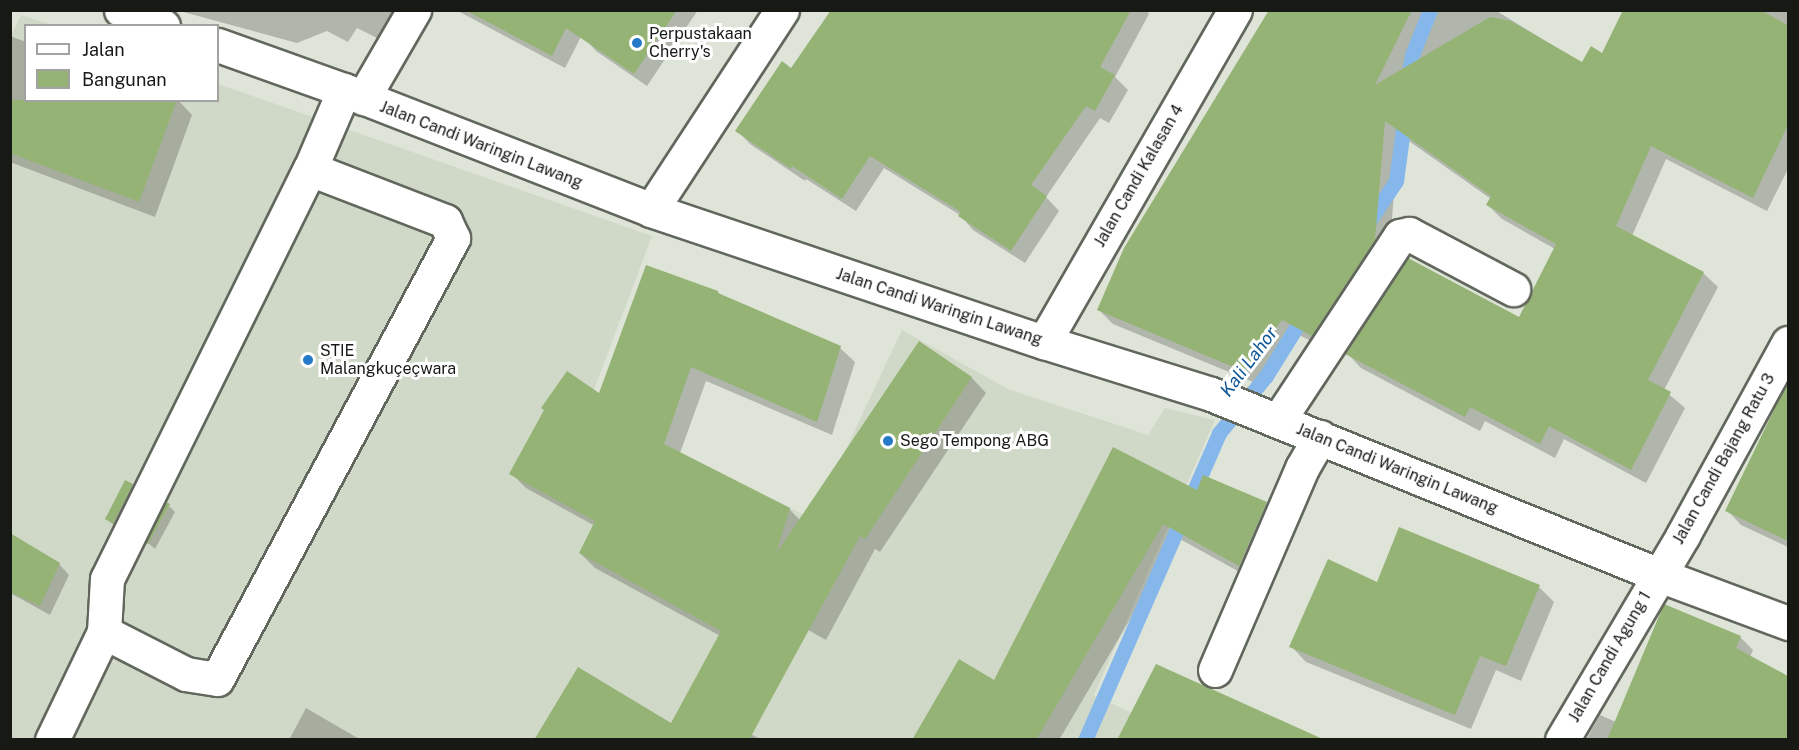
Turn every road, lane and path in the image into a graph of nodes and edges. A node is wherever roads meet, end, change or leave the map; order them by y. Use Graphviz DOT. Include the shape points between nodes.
graph roads {
  1 [pos="121,10"];
  2 [pos="414,10"];
  3 [pos="782,10"];
  4 [pos="1235,10"];
  5 [pos="158,24"];
  6 [pos="219,45"];
  7 [pos="353,94"];
  8 [pos="310,169"];
  9 [pos="651,210"];
  10 [pos="1513,290"];
  11 [pos="1044,342"];
  12 [pos="1788,343"];
  13 [pos="1265,416"];
  14 [pos="1320,437"];
  15 [pos="1659,575"];
  16 [pos="1788,623"];
  17 [pos="104,632"];
  18 [pos="1215,669"];
  19 [pos="52,740"];
  20 [pos="1562,740"];
  1 -- 5 [label="street"];
  2 -- 7 [label="street"];
  3 -- 9 [label="street"];
  4 -- 11 [label="street, Jalan Candi Kalasan 4"];
  6 -- 7 [label="street, Jalan Candi Waringin Lawang"];
  7 -- 8 [label="street"];
  7 -- 9 [label="street, Jalan Candi Waringin Lawang"];
  8 -- 17 [label="street" via="107,579"];
  8 -- 17 [label="street" via="445,221 453,238 217,679 186,674"];
  9 -- 11 [label="street, Jalan Candi Waringin Lawang"];
  10 -- 13 [label="street" via="1409,234 1400,236"];
  11 -- 13 [label="street, Jalan Candi Waringin Lawang" via="1211,394"];
  12 -- 15 [label="street, Jalan Candi Bajang Ratu 3"];
  13 -- 14 [label="street, Jalan Candi Waringin Lawang"];
  14 -- 15 [label="street, Jalan Candi Waringin Lawang"];
  14 -- 18 [label="street" via="1302,468"];
  15 -- 16 [label="street, Jalan Candi Waringin Lawang"];
  15 -- 20 [label="street, Jalan Candi Agung 1"];
  17 -- 19 [label="street"];
}
